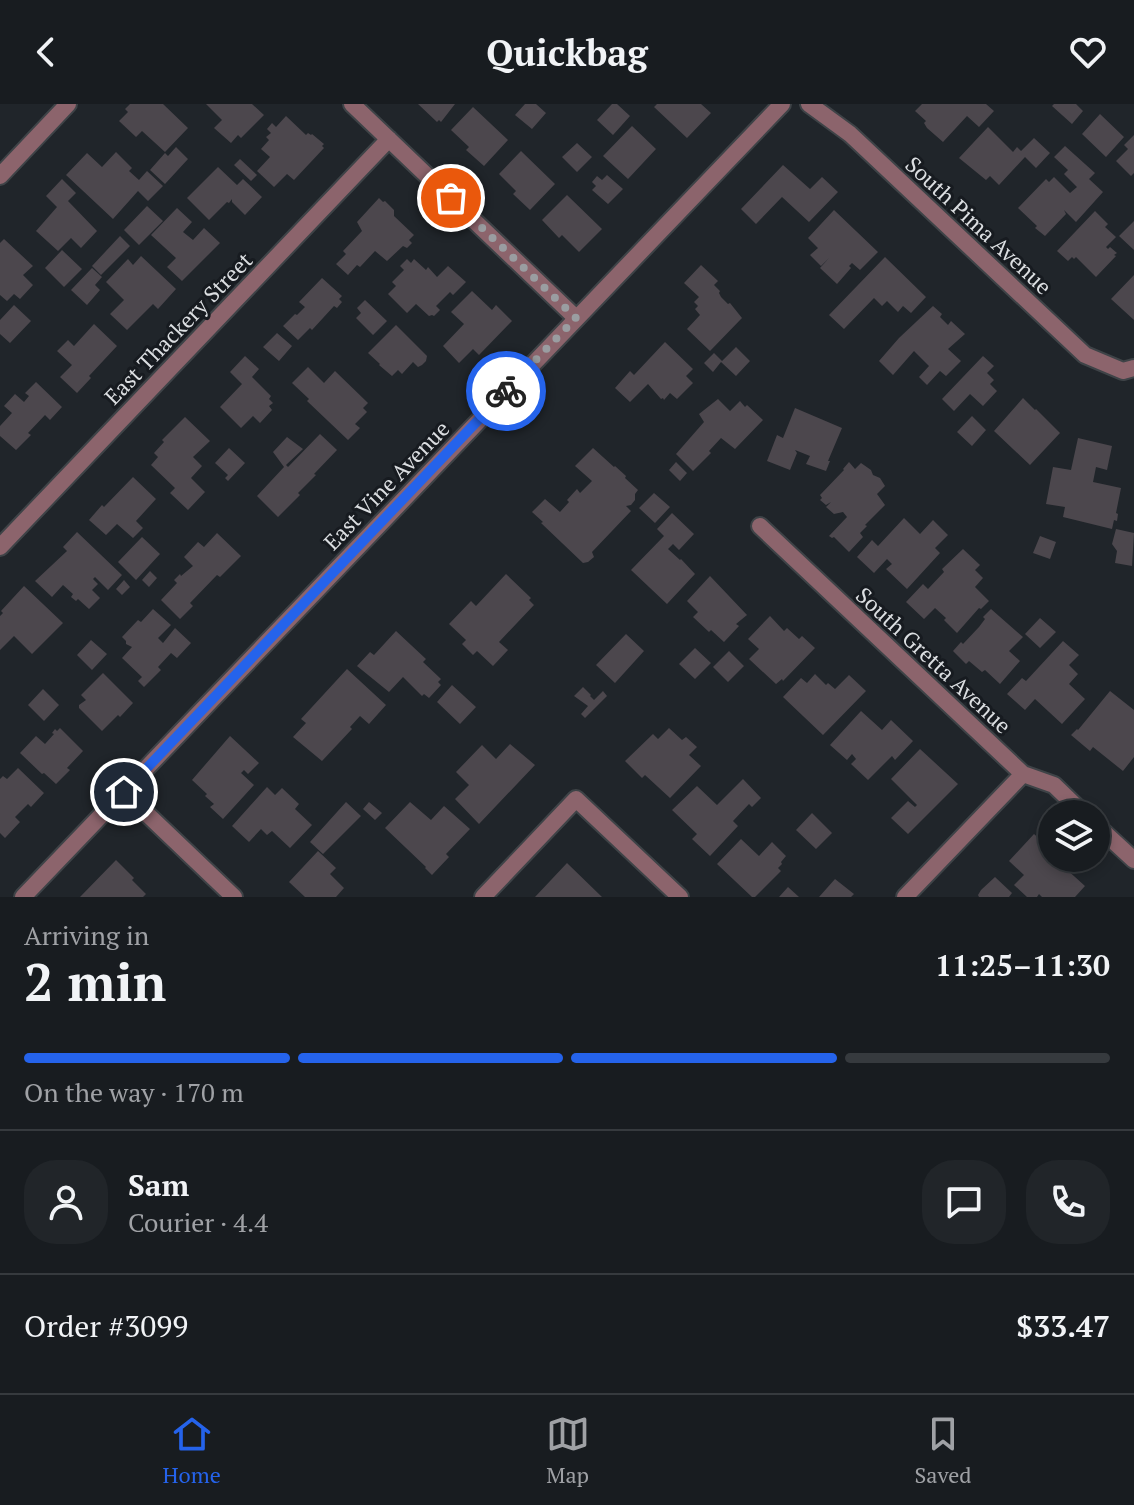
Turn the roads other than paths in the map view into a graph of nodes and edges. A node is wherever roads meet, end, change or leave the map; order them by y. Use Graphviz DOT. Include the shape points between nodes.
graph roads {
  1 [pos="68,104"];
  2 [pos="352,104"];
  3 [pos="782,104"];
  4 [pos="809,104"];
  5 [pos="389,139"];
  6 [pos="0,176"];
  7 [pos="576,318"];
  8 [pos="1129,370"];
  9 [pos="760,526"];
  10 [pos="0,547"];
  11 [pos="1023,774"];
  12 [pos="124,792"];
  13 [pos="1070,800"];
  14 [pos="1110,838"];
  15 [pos="1134,860"];
  16 [pos="23,897"];
  17 [pos="234,897"];
  18 [pos="483,897"];
  19 [pos="680,897"];
  20 [pos="905,897"];
  1 -- 6 [label="street"];
  2 -- 5 [label="street"];
  3 -- 7 [label="street, East Vine Avenue"];
  4 -- 8 [label="street, South Pima Avenue" via="850,134 1085,355"];
  5 -- 7 [label="street"];
  5 -- 10 [label="street, East Thackery Street"];
  7 -- 12 [label="street, East Vine Avenue"];
  9 -- 11 [label="street, South Gretta Avenue"];
  11 -- 13 [label="street, South Gretta Avenue" via="1054,785"];
  11 -- 20 [label="street"];
  12 -- 16 [label="street, East Vine Avenue"];
  12 -- 17 [label="street"];
  14 -- 15 [label="street"];
  18 -- 19 [label="street" via="576,799"];
}
